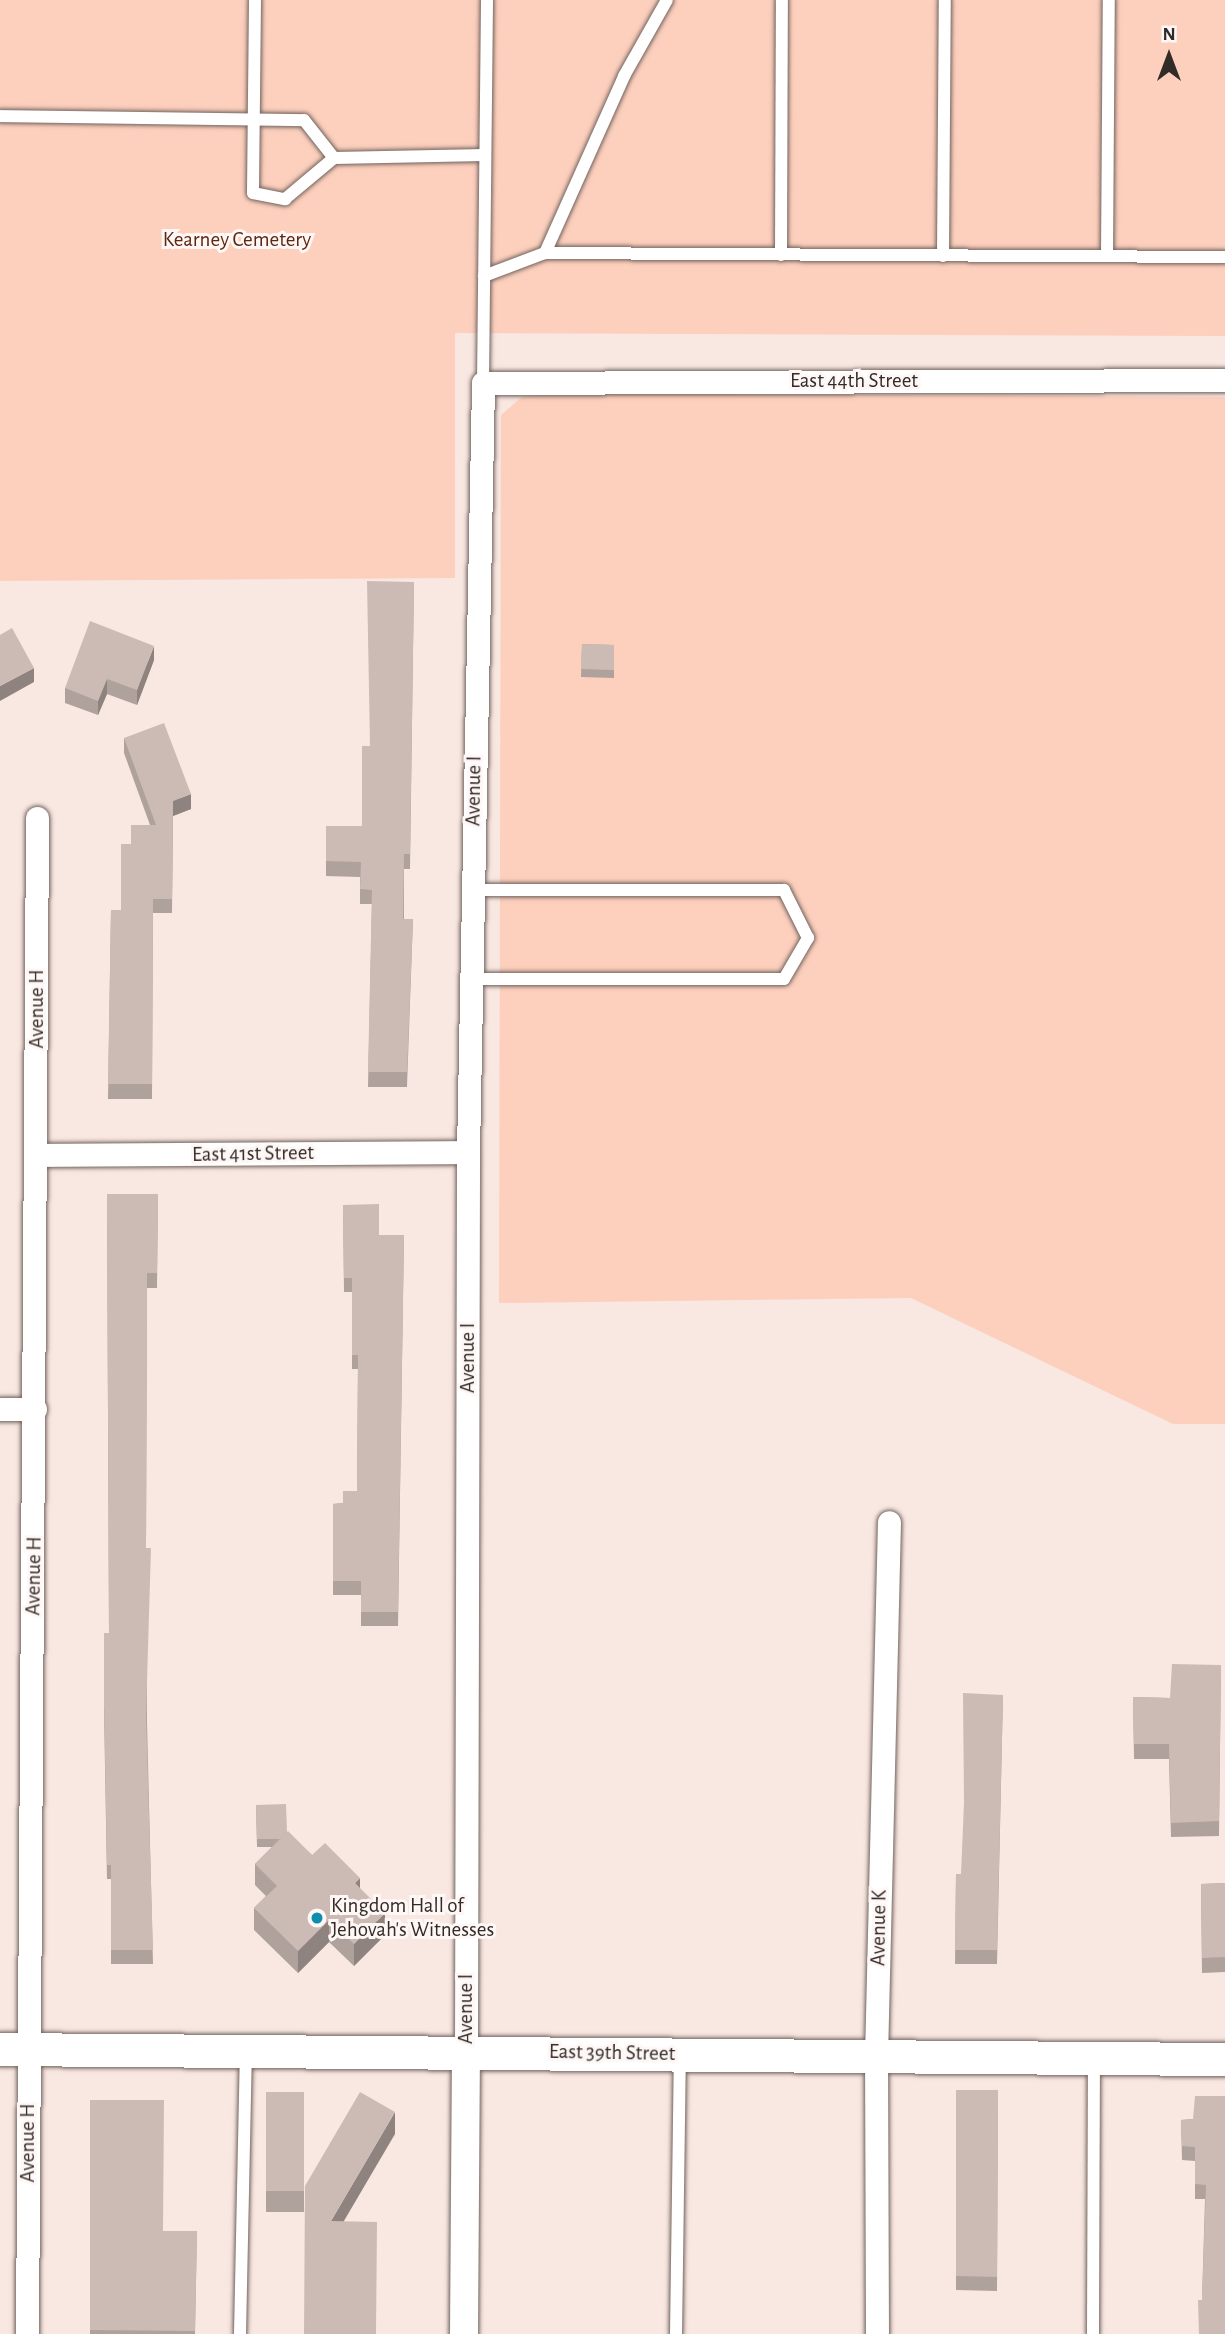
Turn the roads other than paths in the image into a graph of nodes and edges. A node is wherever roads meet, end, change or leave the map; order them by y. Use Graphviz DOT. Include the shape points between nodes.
graph roads {
  1 [pos="255,0"];
  2 [pos="487,0"];
  3 [pos="667,0"];
  4 [pos="782,0"];
  5 [pos="945,0"];
  6 [pos="1109,0"];
  7 [pos="0,116"];
  8 [pos="254,119"];
  9 [pos="485,155"];
  10 [pos="334,158"];
  11 [pos="545,253"];
  12 [pos="781,255"];
  13 [pos="943,256"];
  14 [pos="1107,256"];
  15 [pos="1225,257"];
  16 [pos="484,276"];
  17 [pos="1225,380"];
  18 [pos="483,383"];
  19 [pos="37,818"];
  20 [pos="471,890"];
  21 [pos="471,979"];
  22 [pos="468,1152"];
  23 [pos="38,1155"];
  24 [pos="0,1409"];
  25 [pos="35,1409"];
  26 [pos="889,1522"];
  27 [pos="14,2049"];
  28 [pos="466,2050"];
  29 [pos="246,2051"];
  30 [pos="680,2054"];
  31 [pos="876,2057"];
  32 [pos="1094,2058"];
  33 [pos="1225,2059"];
  34 [pos="27,2334"];
  35 [pos="240,2334"];
  36 [pos="464,2334"];
  37 [pos="676,2334"];
  38 [pos="877,2334"];
  39 [pos="1093,2334"];
  1 -- 8 [label="lane"];
  2 -- 9 [label="lane"];
  3 -- 11 [label="lane" via="624,76"];
  4 -- 12 [label="lane"];
  5 -- 13 [label="lane"];
  6 -- 14 [label="lane"];
  7 -- 8 [label="lane"];
  8 -- 10 [label="lane" via="304,120"];
  8 -- 10 [label="lane" via="253,193 285,199"];
  9 -- 10 [label="lane"];
  9 -- 16 [label="lane"];
  11 -- 12 [label="lane"];
  11 -- 16 [label="lane"];
  12 -- 13 [label="lane"];
  13 -- 14 [label="lane"];
  14 -- 15 [label="lane"];
  16 -- 18 [label="lane"];
  17 -- 18 [label="street, East 44th Street"];
  18 -- 20 [label="street, Avenue I"];
  19 -- 23 [label="street, Avenue H"];
  20 -- 21 [label="street, Avenue I"];
  20 -- 21 [label="lane" via="784,890 808,938 784,979"];
  21 -- 22 [label="street, Avenue I"];
  22 -- 23 [label="street, East 41st Street"];
  22 -- 28 [label="street, Avenue I"];
  23 -- 25 [label="street, Avenue H"];
  24 -- 25 [label="street"];
  25 -- 27 [label="street, Avenue H"];
  26 -- 31 [label="street, Avenue K"];
  27 -- 29 [label="main road, East 39th Street"];
  27 -- 34 [label="street, Avenue H"];
  28 -- 29 [label="main road, East 39th Street"];
  28 -- 30 [label="main road, East 39th Street"];
  28 -- 36 [label="street, Avenue I"];
  29 -- 35 [label="lane"];
  30 -- 31 [label="main road, East 39th Street"];
  30 -- 37 [label="lane"];
  31 -- 32 [label="main road, East 39th Street"];
  31 -- 38 [label="street, Avenue K"];
  32 -- 33 [label="main road, East 39th Street"];
  32 -- 39 [label="lane"];
}
